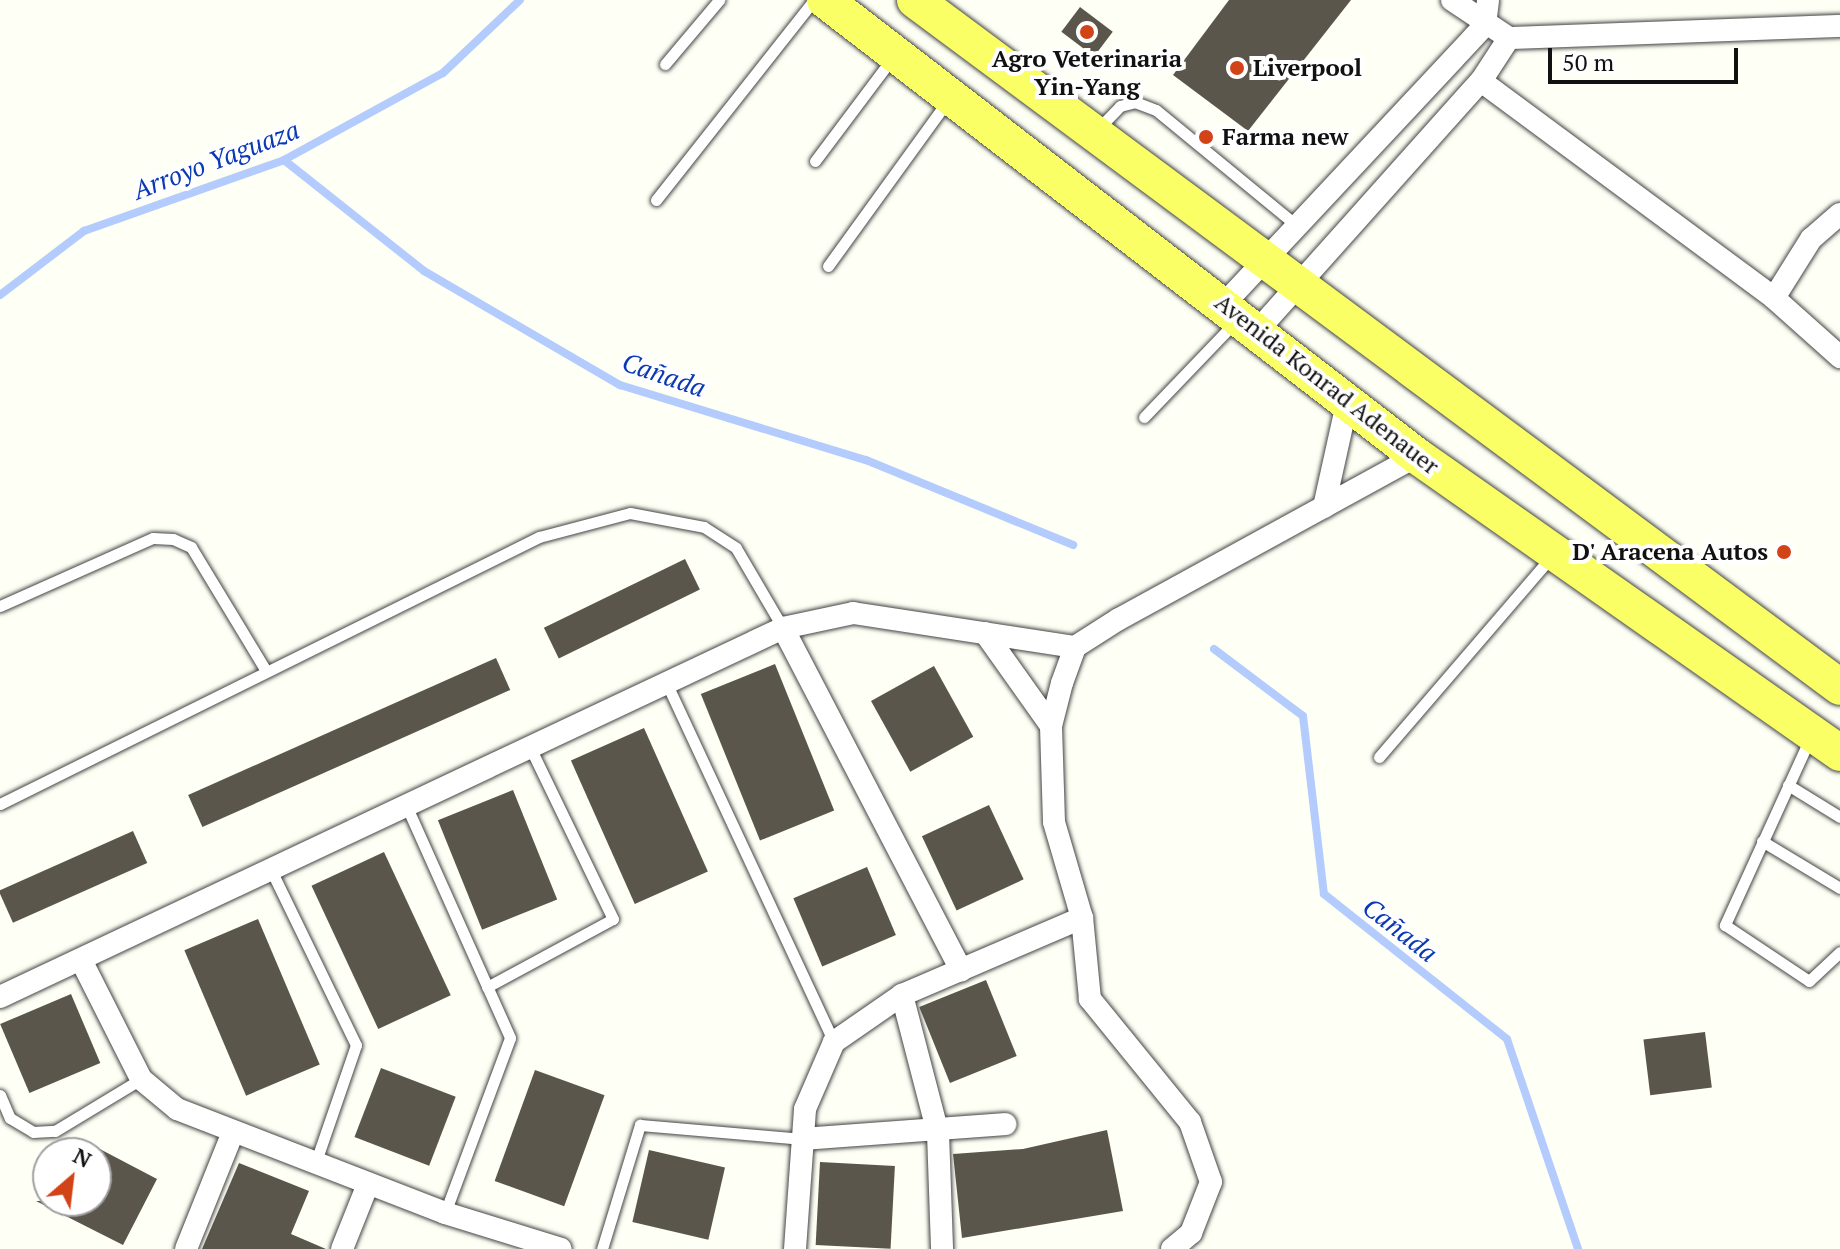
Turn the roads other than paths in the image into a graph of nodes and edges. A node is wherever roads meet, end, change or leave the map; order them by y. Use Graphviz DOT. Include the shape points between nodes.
graph roads {
  1 [pos="719,0"];
  2 [pos="814,0"];
  3 [pos="825,0"];
  4 [pos="915,0"];
  5 [pos="1452,0"];
  6 [pos="1488,0"];
  7 [pos="1485,25"];
  8 [pos="1840,26"];
  9 [pos="1509,38"];
  10 [pos="895,54"];
  11 [pos="665,64"];
  12 [pos="1481,81"];
  13 [pos="951,96"];
  14 [pos="1094,132"];
  15 [pos="815,161"];
  16 [pos="656,200"];
  17 [pos="1840,214"];
  18 [pos="1295,224"];
  19 [pos="1263,258"];
  20 [pos="828,266"];
  21 [pos="1297,284"];
  22 [pos="1774,298"];
  23 [pos="1241,317"];
  24 [pos="1840,357"];
  25 [pos="1347,403"];
  26 [pos="1144,417"];
  27 [pos="1417,456"];
  28 [pos="1324,507"];
  29 [pos="1554,554"];
  30 [pos="0,606"];
  31 [pos="783,628"];
  32 [pos="985,633"];
  33 [pos="1075,647"];
  34 [pos="266,671"];
  35 [pos="665,680"];
  36 [pos="1840,687"];
  37 [pos="1051,726"];
  38 [pos="1826,744"];
  39 [pos="529,745"];
  40 [pos="1379,757"];
  41 [pos="1788,785"];
  42 [pos="405,803"];
  43 [pos="0,804"];
  44 [pos="1840,817"];
  45 [pos="1762,841"];
  46 [pos="270,868"];
  47 [pos="1840,888"];
  48 [pos="1082,918"];
  49 [pos="1840,952"];
  50 [pos="81,960"];
  51 [pos="961,970"];
  52 [pos="487,987"];
  53 [pos="902,995"];
  54 [pos="0,997"];
  55 [pos="834,1042"];
  56 [pos="141,1079"];
  57 [pos="0,1095"];
  58 [pos="1005,1124"];
  59 [pos="233,1132"];
  60 [pos="938,1133"];
  61 [pos="803,1139"];
  62 [pos="314,1164"];
  63 [pos="368,1184"];
  64 [pos="445,1213"];
  65 [pos="491,1239"];
  66 [pos="186,1249"];
  67 [pos="342,1249"];
  68 [pos="561,1249"];
  69 [pos="602,1249"];
  70 [pos="795,1249"];
  71 [pos="942,1249"];
  72 [pos="1172,1249"];
  1 -- 11 [label="lane"];
  2 -- 16 [label="lane"];
  3 -- 10 [label="main road, Avenida Konrad Adenauer"];
  4 -- 14 [label="main road"];
  5 -- 7 [label="street"];
  6 -- 7 [label="street"];
  7 -- 9 [label="street"];
  7 -- 18 [label="street"];
  8 -- 9 [label="street"];
  9 -- 12 [label="street"];
  10 -- 13 [label="main road, Avenida Konrad Adenauer"];
  10 -- 15 [label="lane"];
  12 -- 21 [label="street"];
  12 -- 22 [label="street"];
  13 -- 20 [label="lane"];
  13 -- 23 [label="main road, Avenida Konrad Adenauer"];
  14 -- 18 [label="lane" via="1120,106 1135,102 1156,110"];
  14 -- 19 [label="main road"];
  17 -- 22 [label="street" via="1811,239"];
  18 -- 19 [label="street"];
  19 -- 21 [label="main road"];
  19 -- 23 [label="street"];
  21 -- 23 [label="street"];
  21 -- 36 [label="main road"];
  22 -- 24 [label="street"];
  23 -- 25 [label="main road, Avenida Konrad Adenauer"];
  23 -- 26 [label="lane"];
  25 -- 27 [label="main road, Avenida Konrad Adenauer"];
  25 -- 28 [label="street"];
  27 -- 28 [label="street"];
  27 -- 29 [label="main road, Avenida Konrad Adenauer"];
  28 -- 33 [label="street"];
  29 -- 38 [label="main road, Avenida Konrad Adenauer"];
  29 -- 40 [label="lane"];
  30 -- 34 [label="lane" via="153,538 173,539 191,547"];
  31 -- 32 [label="street" via="853,613"];
  31 -- 34 [label="lane" via="736,548 704,527 630,513 539,537"];
  31 -- 35 [label="street"];
  31 -- 51 [label="street"];
  32 -- 33 [label="street"];
  32 -- 37 [label="street"];
  33 -- 37 [label="street"];
  34 -- 43 [label="lane"];
  35 -- 39 [label="street"];
  35 -- 55 [label="lane"];
  37 -- 48 [label="street" via="1054,822"];
  38 -- 41 [label="lane"];
  39 -- 42 [label="street"];
  39 -- 52 [label="lane" via="613,919"];
  41 -- 44 [label="lane"];
  41 -- 45 [label="lane"];
  42 -- 46 [label="street"];
  42 -- 52 [label="lane"];
  45 -- 47 [label="lane"];
  45 -- 49 [label="lane" via="1727,915 1729,932 1809,981"];
  46 -- 50 [label="street"];
  46 -- 62 [label="lane" via="356,1045"];
  48 -- 51 [label="street"];
  48 -- 72 [label="street" via="1090,999 1190,1122 1205,1154 1211,1182 1205,1207"];
  50 -- 54 [label="street"];
  50 -- 56 [label="street"];
  51 -- 53 [label="street"];
  52 -- 64 [label="lane" via="506,1020 509,1053"];
  53 -- 55 [label="street"];
  53 -- 60 [label="street"];
  55 -- 61 [label="street" via="805,1109"];
  56 -- 57 [label="lane" via="55,1131 33,1132 10,1118"];
  56 -- 59 [label="street" via="177,1109"];
  58 -- 60 [label="street"];
  59 -- 62 [label="street"];
  59 -- 66 [label="street"];
  60 -- 61 [label="street"];
  60 -- 71 [label="street"];
  61 -- 69 [label="lane" via="640,1125"];
  61 -- 70 [label="street"];
  62 -- 63 [label="street"];
  63 -- 64 [label="street"];
  63 -- 67 [label="street"];
  64 -- 65 [label="street"];
  65 -- 68 [label="street"];
}
